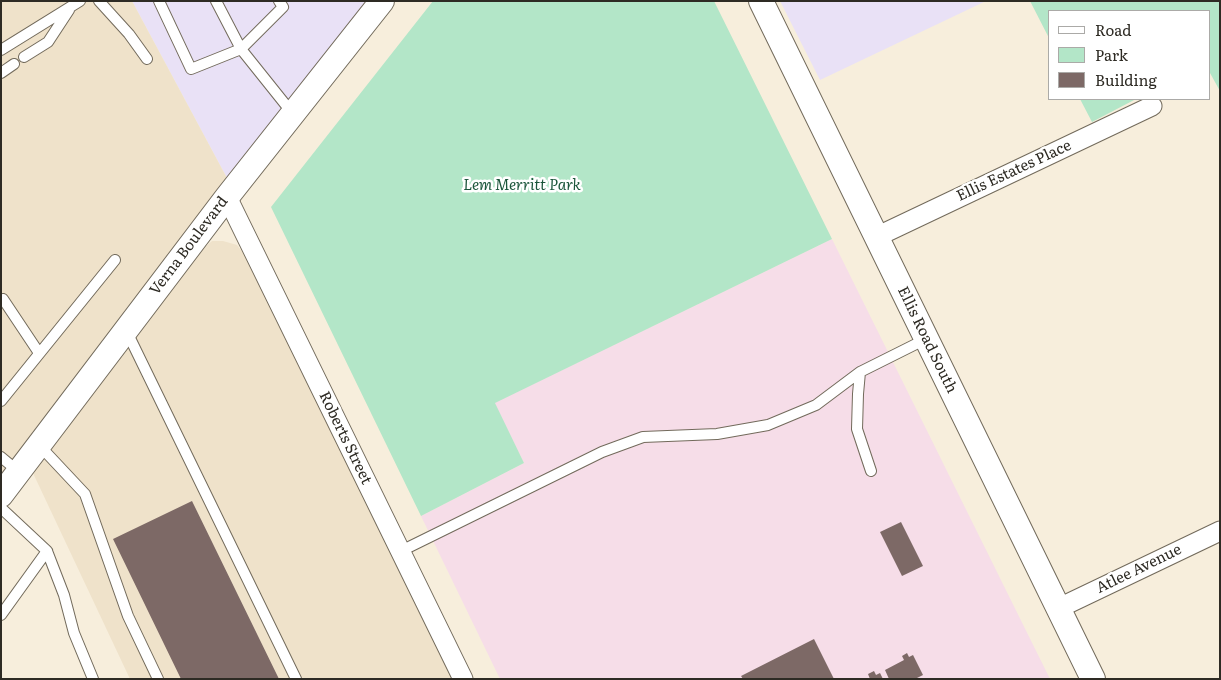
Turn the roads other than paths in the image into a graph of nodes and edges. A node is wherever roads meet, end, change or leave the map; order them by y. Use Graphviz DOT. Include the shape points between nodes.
graph roads {
  1 [pos="99,1"];
  2 [pos="159,1"];
  3 [pos="216,1"];
  4 [pos="382,1"];
  5 [pos="761,1"];
  6 [pos="284,3"];
  7 [pos="75,4"];
  8 [pos="241,49"];
  9 [pos="1,50"];
  10 [pos="24,57"];
  11 [pos="147,59"];
  12 [pos="14,64"];
  13 [pos="1,73"];
  14 [pos="1152,106"];
  15 [pos="293,114"];
  16 [pos="227,197"];
  17 [pos="876,237"];
  18 [pos="115,260"];
  19 [pos="3,299"];
  20 [pos="126,329"];
  21 [pos="926,339"];
  22 [pos="39,353"];
  23 [pos="860,372"];
  24 [pos="1,401"];
  25 [pos="38,445"];
  26 [pos="10,464"];
  27 [pos="871,471"];
  28 [pos="1,495"];
  29 [pos="1,508"];
  30 [pos="1220,531"];
  31 [pos="401,551"];
  32 [pos="47,552"];
  33 [pos="1059,608"];
  34 [pos="1,615"];
  35 [pos="93,679"];
  36 [pos="158,679"];
  37 [pos="296,679"];
  38 [pos="464,679"];
  39 [pos="1092,679"];
  1 -- 11 [label="lane"];
  2 -- 8 [label="lane" via="191,69"];
  3 -- 8 [label="lane"];
  4 -- 15 [label="street, Verna Boulevard"];
  5 -- 17 [label="street, Ellis Road South"];
  6 -- 8 [label="lane"];
  7 -- 9 [label="lane"];
  7 -- 10 [label="lane" via="48,42"];
  8 -- 15 [label="lane"];
  12 -- 13 [label="lane"];
  14 -- 17 [label="street, Ellis Estates Place"];
  15 -- 16 [label="street, Verna Boulevard"];
  16 -- 20 [label="street, Verna Boulevard"];
  16 -- 31 [label="street, Roberts Street"];
  17 -- 21 [label="street, Ellis Road South"];
  18 -- 22 [label="lane"];
  19 -- 22 [label="lane"];
  20 -- 25 [label="street, Verna Boulevard"];
  20 -- 37 [label="lane"];
  21 -- 23 [label="lane"];
  21 -- 33 [label="street, Ellis Road South"];
  22 -- 24 [label="lane"];
  23 -- 27 [label="lane" via="858,429"];
  23 -- 31 [label="lane" via="816,405 768,425 718,434 642,437 602,452"];
  25 -- 26 [label="street, Verna Boulevard"];
  25 -- 36 [label="lane" via="85,494 128,616"];
  26 -- 28 [label="street, Verna Boulevard"];
  29 -- 32 [label="lane"];
  30 -- 33 [label="street, Atlee Avenue"];
  31 -- 38 [label="street, Roberts Street"];
  32 -- 34 [label="lane"];
  32 -- 35 [label="lane"];
  33 -- 39 [label="street, Ellis Road South"];
}
